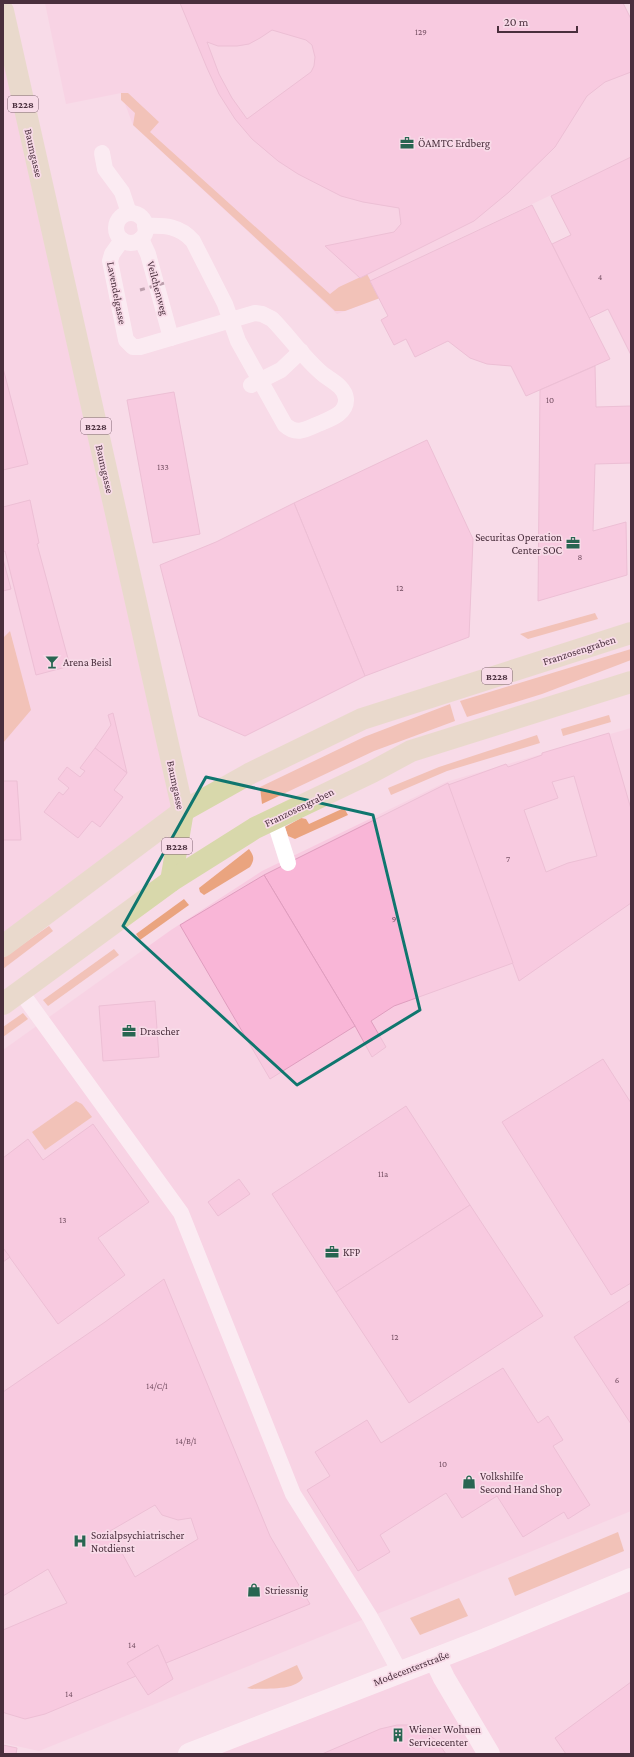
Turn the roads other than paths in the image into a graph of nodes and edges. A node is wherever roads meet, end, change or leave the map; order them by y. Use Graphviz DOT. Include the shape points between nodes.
graph roads {
  1 [pos="3,10"];
  2 [pos="6,44"];
  3 [pos="102,153"];
  4 [pos="129,213"];
  5 [pos="143,232"];
  6 [pos="122,240"];
  7 [pos="231,320"];
  8 [pos="171,338"];
  9 [pos="301,351"];
  10 [pos="256,383"];
  11 [pos="631,633"];
  12 [pos="631,682"];
  13 [pos="183,811"];
  14 [pos="274,820"];
  15 [pos="288,863"];
  16 [pos="171,881"];
  17 [pos="3,946"];
  18 [pos="21,992"];
  19 [pos="3,1004"];
  20 [pos="631,1579"];
  21 [pos="435,1659"];
  22 [pos="400,1672"];
  23 [pos="189,1754"];
  24 [pos="489,1754"];
  1 -- 2 [label="main road, Baumgasse / B228"];
  2 -- 13 [label="main road, Baumgasse / B228"];
  3 -- 4 [label="lane" via="105,169 122,192"];
  4 -- 5 [label="lane" via="140,216"];
  4 -- 6 [label="lane" via="121,217 116,224 117,233"];
  5 -- 6 [label="lane" via="130,243"];
  5 -- 7 [label="lane" via="162,225 174,227 188,235 198,248"];
  5 -- 8 [label="lane, Veilchenweg"];
  6 -- 8 [label="lane, Lavendelgasse" via="110,261 126,340 133,347"];
  7 -- 8 [label="lane"];
  7 -- 9 [label="lane" via="255,313 266,315"];
  7 -- 10 [label="lane"];
  9 -- 10 [label="lane" via="281,370"];
  9 -- 10 [label="lane" via="343,390 346,402 339,414 304,431 296,431 284,423"];
  11 -- 13 [label="main road, Franzosengraben / B228" via="362,719 249,774"];
  12 -- 14 [label="main road, Franzosengraben / B228" via="411,751"];
  13 -- 16 [label="main road, Baumgasse / B228"];
  13 -- 17 [label="main road, Franzosengraben"];
  14 -- 15 [label="lane"];
  14 -- 16 [label="main road, Franzosengraben / B228" via="255,828"];
  16 -- 18 [label="main road, Franzosengraben"];
  18 -- 19 [label="main road, Franzosengraben"];
  18 -- 22 [label="lane" via="181,1213 293,1494 370,1617"];
  20 -- 21 [label="street, Modecenterstraße"];
  21 -- 22 [label="street, Modecenterstraße"];
  21 -- 24 [label="street"];
  22 -- 23 [label="street, Modecenterstraße"];
}
